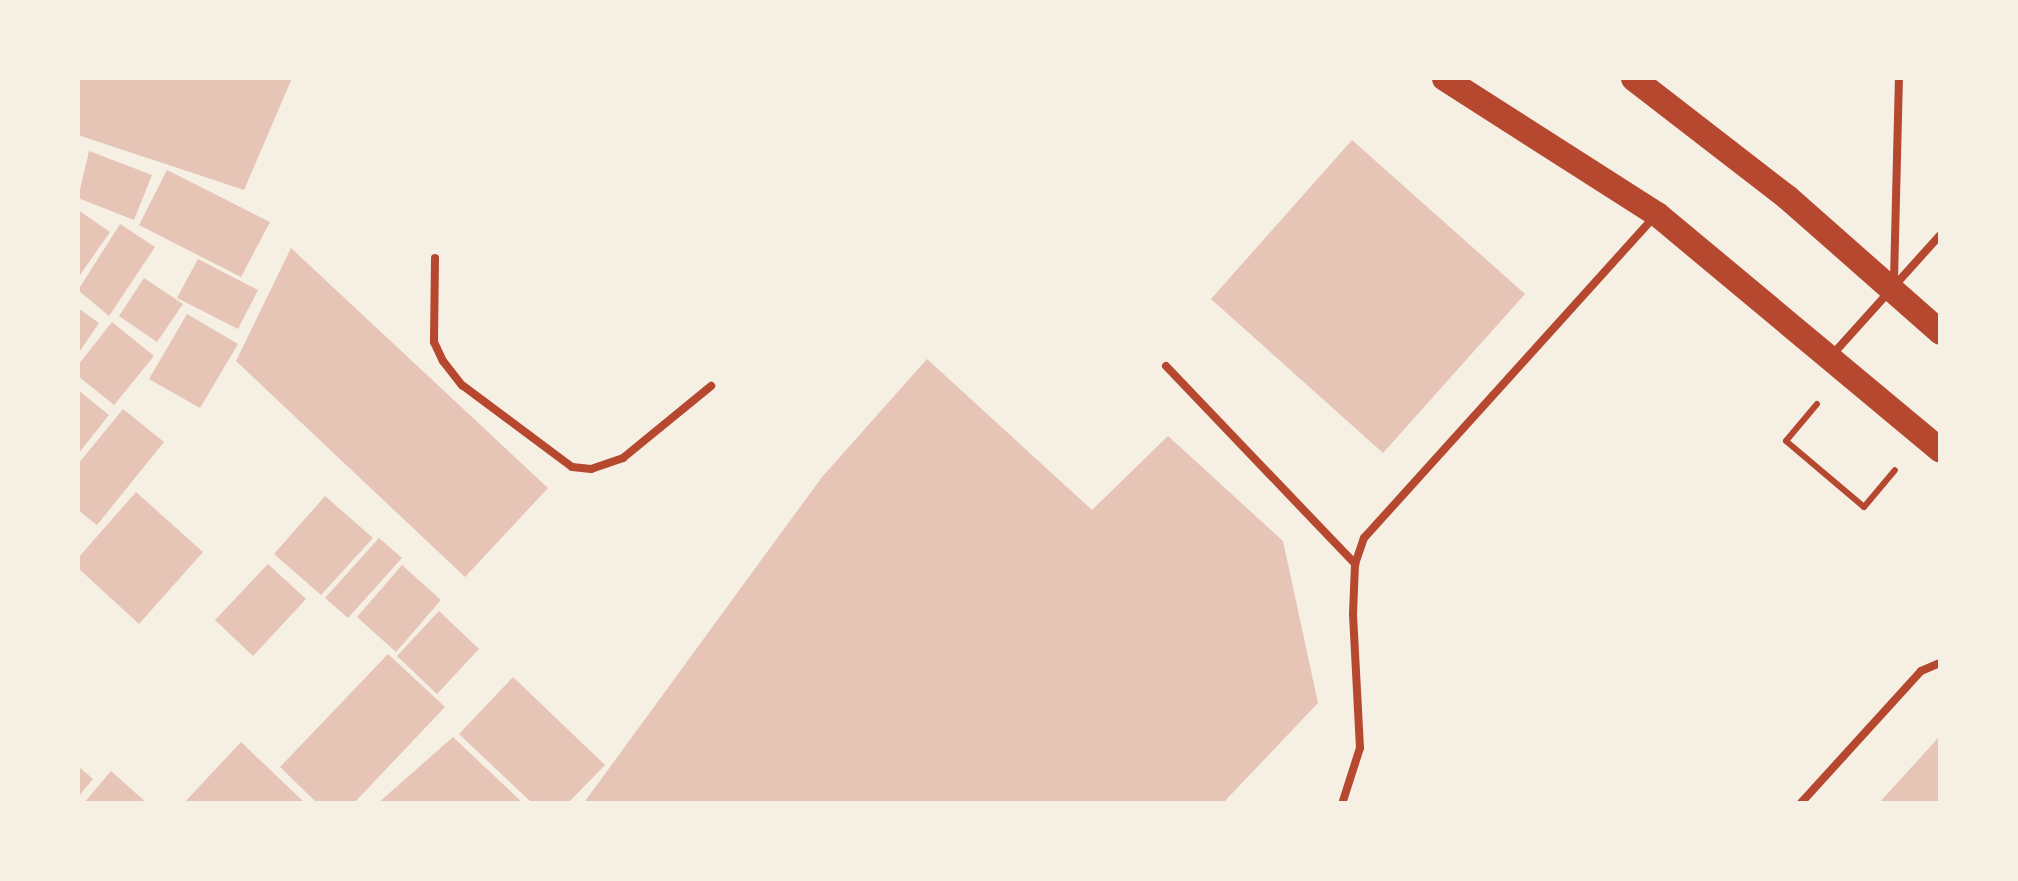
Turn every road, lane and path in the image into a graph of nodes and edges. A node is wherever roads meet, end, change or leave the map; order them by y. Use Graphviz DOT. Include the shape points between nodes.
graph roads {
  1 [pos="1444,78"];
  2 [pos="1633,78"];
  3 [pos="1899,78"];
  4 [pos="1657,214"];
  5 [pos="1940,235"];
  6 [pos="435,258"];
  7 [pos="1893,290"];
  8 [pos="1940,332"];
  9 [pos="1839,362"];
  10 [pos="1166,366"];
  11 [pos="712,386"];
  12 [pos="1940,450"];
  13 [pos="1864,507"];
  14 [pos="1355,564"];
  15 [pos="1940,663"];
  16 [pos="1342,804"];
  17 [pos="1800,804"];
  1 -- 4 [label="main road"];
  2 -- 7 [label="main road"];
  3 -- 7 [label="lane"];
  4 -- 9 [label="main road"];
  4 -- 14 [label="lane" via="1378,519"];
  5 -- 7 [label="lane"];
  6 -- 11 [label="lane" via="434,342 443,361 462,385 572,467 624,458"];
  7 -- 8 [label="main road"];
  7 -- 9 [label="lane"];
  9 -- 12 [label="main road"];
  9 -- 13 [label="path" via="1786,440"];
  10 -- 14 [label="lane"];
  14 -- 16 [label="lane" via="1360,748"];
  15 -- 17 [label="lane" via="1921,671"];
}
